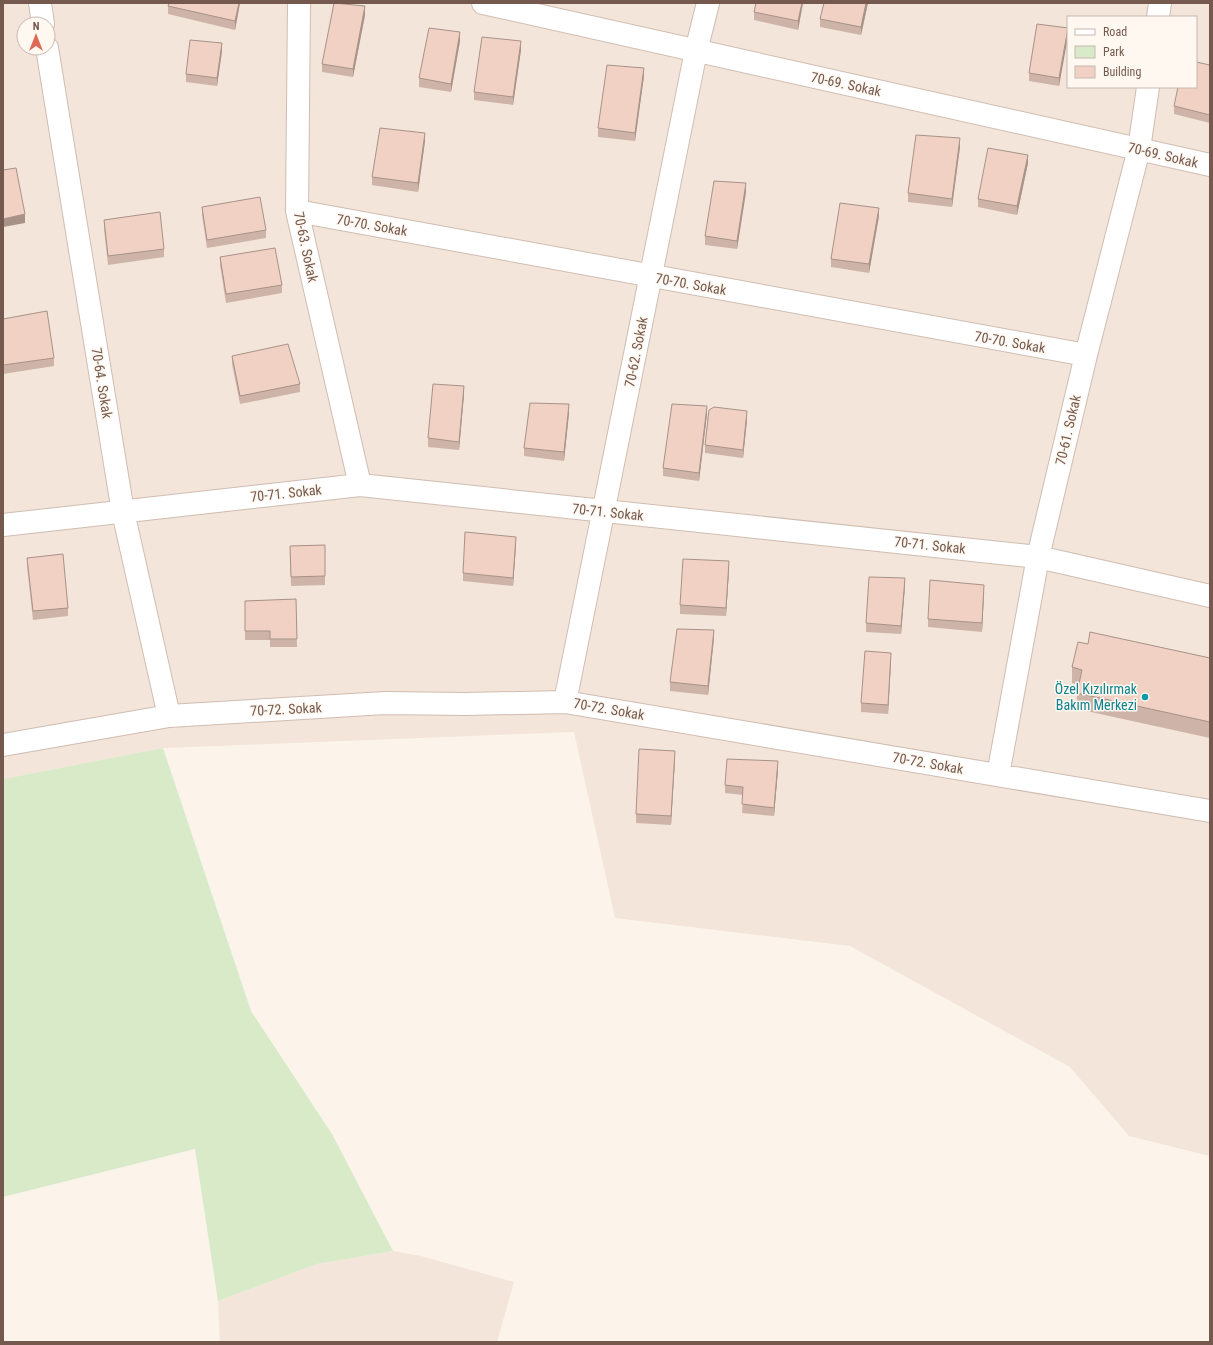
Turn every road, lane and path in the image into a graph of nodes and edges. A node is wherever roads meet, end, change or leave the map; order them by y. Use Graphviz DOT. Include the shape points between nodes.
graph roads {
  1 [pos="40,3"];
  2 [pos="298,3"];
  3 [pos="483,3"];
  4 [pos="708,3"];
  5 [pos="1160,3"];
  6 [pos="42,16"];
  7 [pos="1158,16"];
  8 [pos="696,51"];
  9 [pos="48,56"];
  10 [pos="1148,88"];
  11 [pos="1139,149"];
  12 [pos="1210,166"];
  13 [pos="297,212"];
  14 [pos="651,276"];
  15 [pos="1086,355"];
  16 [pos="360,485"];
  17 [pos="604,511"];
  18 [pos="123,512"];
  19 [pos="3,525"];
  20 [pos="1038,556"];
  21 [pos="1210,596"];
  22 [pos="565,702"];
  23 [pos="169,716"];
  24 [pos="3,745"];
  25 [pos="998,775"];
  26 [pos="1210,811"];
  1 -- 6 [label="street"];
  2 -- 13 [label="street, 70-63. Sokak"];
  3 -- 8 [label="street, 70-69. Sokak"];
  4 -- 8 [label="street, 70-62. Sokak"];
  5 -- 7 [label="street"];
  8 -- 11 [label="street, 70-69. Sokak"];
  8 -- 14 [label="street, 70-62. Sokak"];
  9 -- 18 [label="street, 70-64. Sokak"];
  10 -- 11 [label="street, 70-61. Sokak"];
  11 -- 12 [label="street, 70-69. Sokak"];
  11 -- 15 [label="street, 70-61. Sokak"];
  13 -- 14 [label="street, 70-70. Sokak"];
  13 -- 16 [label="street, 70-63. Sokak"];
  14 -- 15 [label="street, 70-70. Sokak"];
  14 -- 17 [label="street, 70-62. Sokak"];
  15 -- 20 [label="street, 70-61. Sokak"];
  16 -- 17 [label="street, 70-71. Sokak"];
  16 -- 18 [label="street, 70-71. Sokak"];
  17 -- 20 [label="street, 70-71. Sokak"];
  17 -- 22 [label="street, 70-62. Sokak"];
  18 -- 19 [label="street, 70-71. Sokak"];
  18 -- 23 [label="street, 70-64. Sokak"];
  20 -- 21 [label="street, 70-71. Sokak"];
  20 -- 25 [label="street, 70-61. Sokak"];
  22 -- 23 [label="street, 70-72. Sokak" via="385,703"];
  22 -- 25 [label="street, 70-72. Sokak"];
  23 -- 24 [label="street, 70-72. Sokak"];
  25 -- 26 [label="street, 70-72. Sokak"];
}
